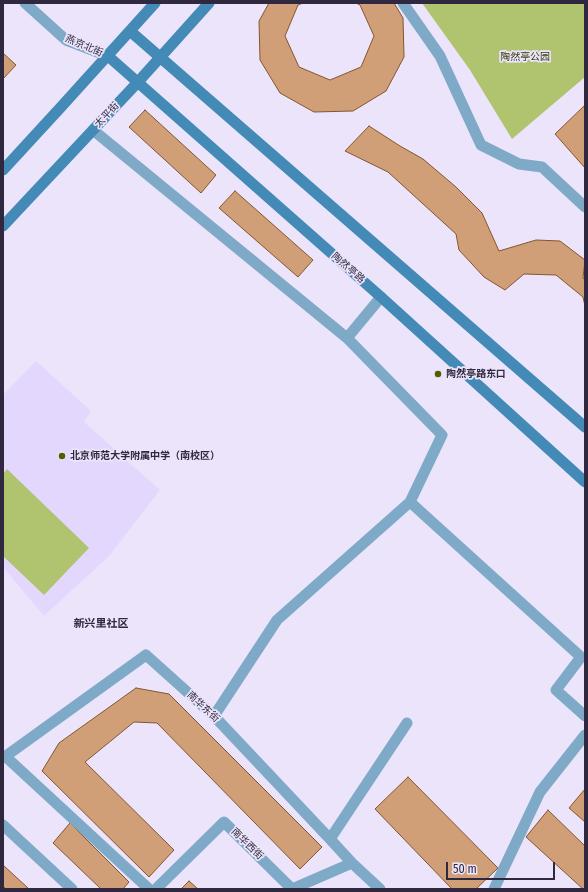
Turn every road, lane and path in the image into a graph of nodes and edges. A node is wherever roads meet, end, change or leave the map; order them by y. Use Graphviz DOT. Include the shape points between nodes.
graph roads {
  1 [pos="25,3"];
  2 [pos="155,3"];
  3 [pos="209,3"];
  4 [pos="403,3"];
  5 [pos="130,31"];
  6 [pos="108,56"];
  7 [pos="160,57"];
  8 [pos="138,82"];
  9 [pos="93,130"];
  10 [pos="3,170"];
  11 [pos="585,207"];
  12 [pos="3,226"];
  13 [pos="381,297"];
  14 [pos="347,338"];
  15 [pos="585,427"];
  16 [pos="585,482"];
  17 [pos="410,502"];
  18 [pos="214,716"];
  19 [pos="585,716"];
  20 [pos="407,723"];
  21 [pos="585,735"];
  22 [pos="4,757"];
  23 [pos="3,825"];
  24 [pos="330,838"];
  25 [pos="352,864"];
  26 [pos="72,889"];
  27 [pos="149,889"];
  28 [pos="156,889"];
  29 [pos="380,889"];
  30 [pos="494,889"];
  1 -- 6 [label="street, 燕京北街" via="66,40"];
  2 -- 5 [label="main road"];
  3 -- 7 [label="main road, 太平街"];
  4 -- 11 [label="street" via="440,56 482,145 519,164 542,166"];
  5 -- 6 [label="main road"];
  5 -- 7 [label="main road"];
  6 -- 8 [label="main road, 陶然亭路"];
  6 -- 10 [label="main road"];
  7 -- 8 [label="main road, 太平街"];
  7 -- 15 [label="main road"];
  8 -- 9 [label="main road, 太平街"];
  8 -- 13 [label="main road, 陶然亭路"];
  9 -- 12 [label="main road, 太平街"];
  9 -- 14 [label="street"];
  13 -- 14 [label="street"];
  13 -- 16 [label="main road, 陶然亭路"];
  14 -- 17 [label="street" via="442,435"];
  17 -- 18 [label="street" via="277,620"];
  17 -- 19 [label="street" via="581,657 556,690"];
  18 -- 22 [label="street, 南华东街" via="146,655"];
  18 -- 24 [label="street, 南华东街"];
  20 -- 24 [label="street"];
  21 -- 30 [label="street" via="540,792"];
  22 -- 27 [label="street"];
  23 -- 26 [label="street"];
  24 -- 25 [label="street, 南华东街"];
  25 -- 28 [label="street, 南华西街" via="292,889 224,822"];
  25 -- 29 [label="street, 南华东街"];
}
